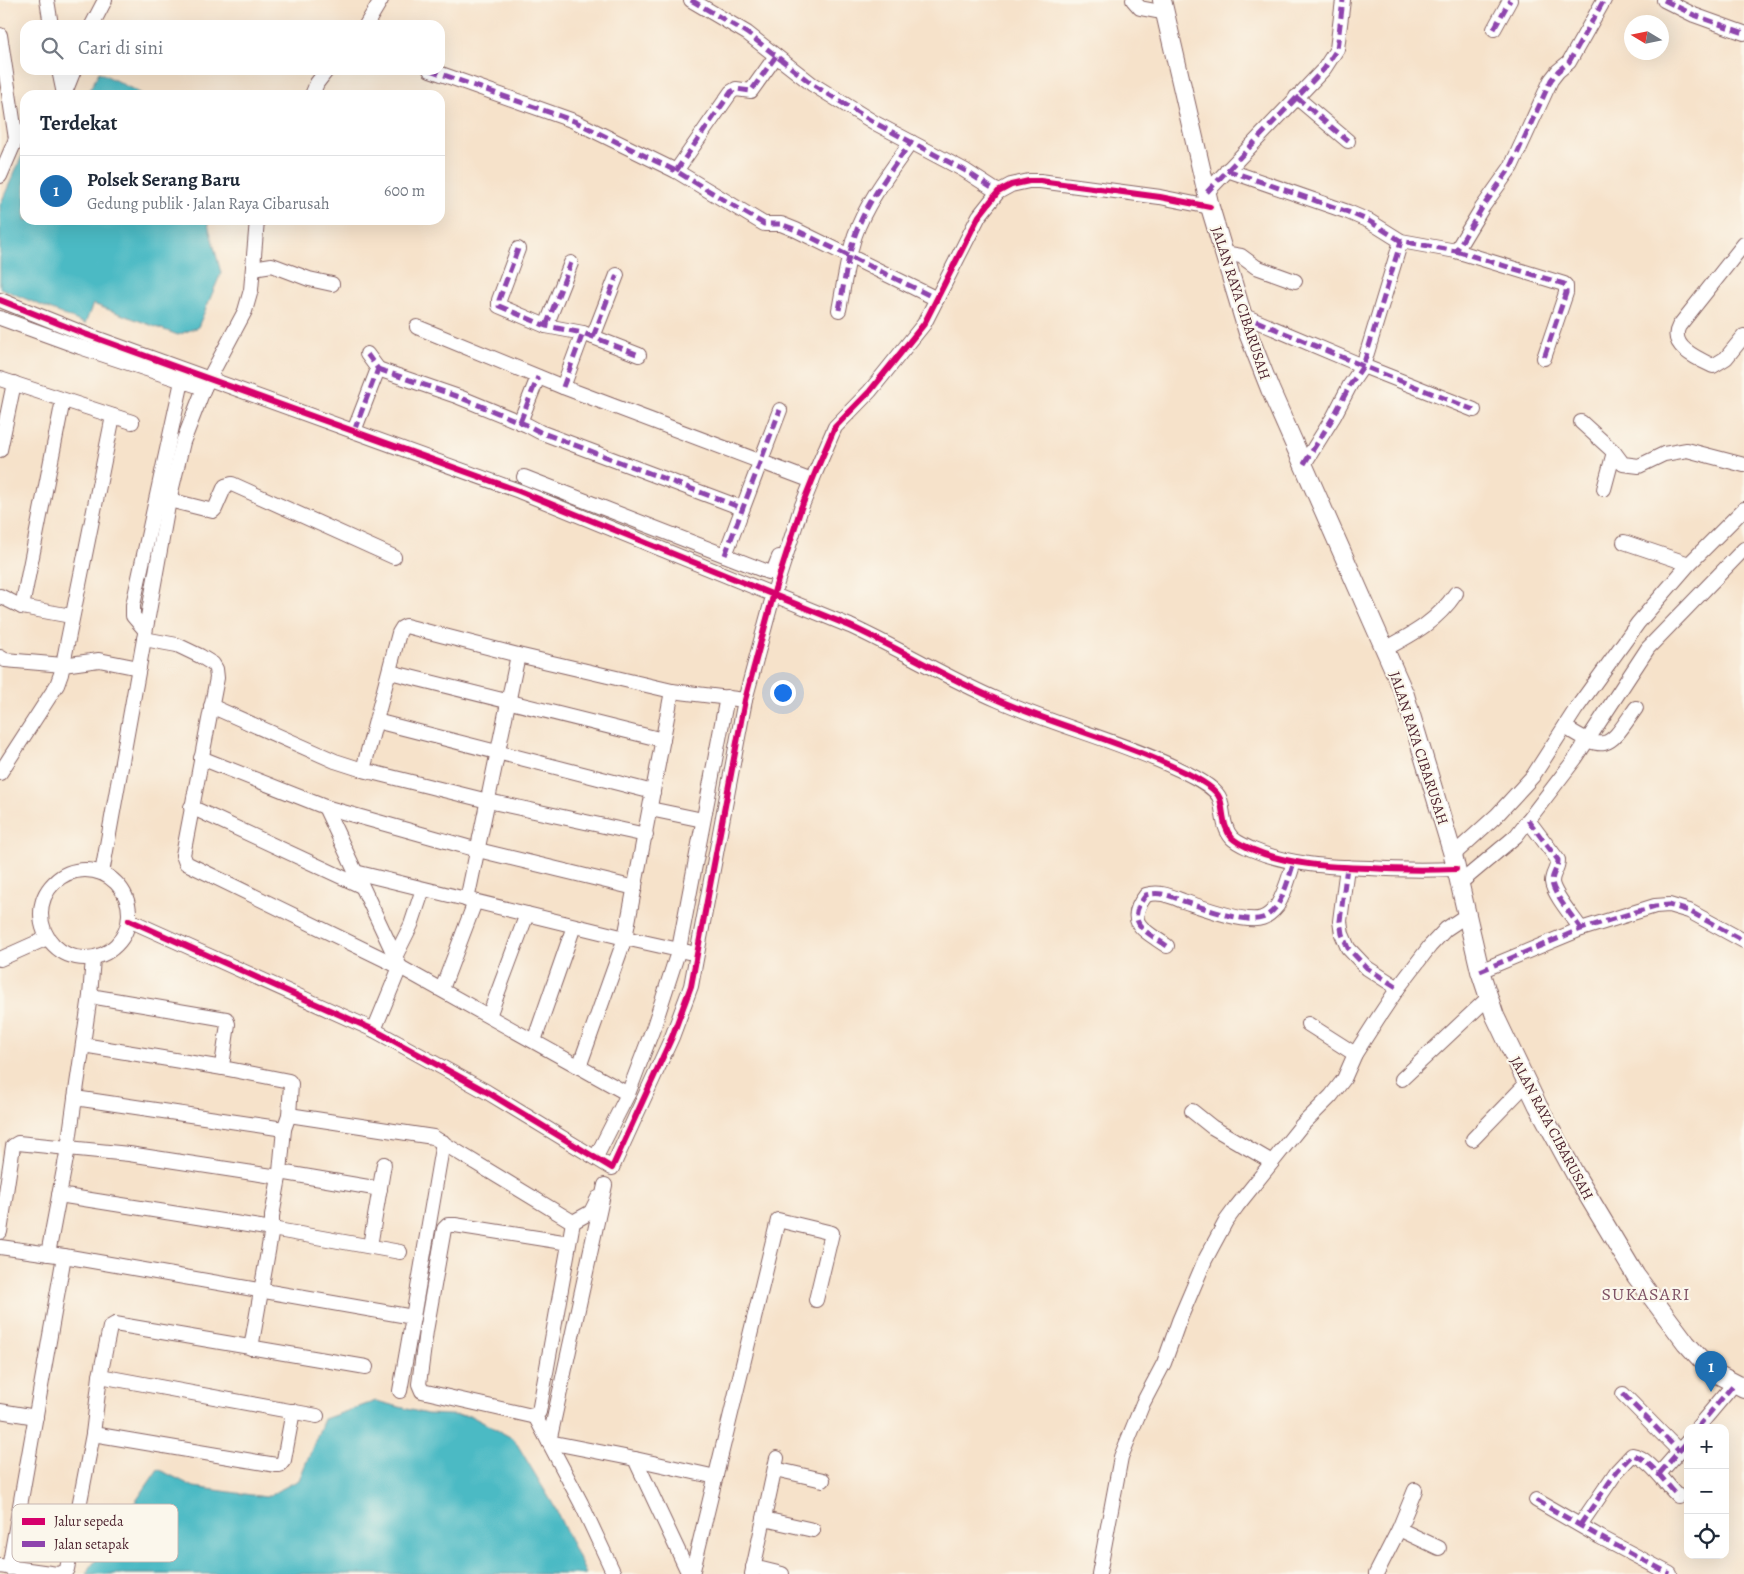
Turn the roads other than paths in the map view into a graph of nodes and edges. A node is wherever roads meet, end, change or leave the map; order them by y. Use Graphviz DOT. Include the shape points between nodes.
graph roads {
  1 [pos="47,0"];
  2 [pos="379,0"];
  3 [pos="691,0"];
  4 [pos="1133,0"];
  5 [pos="1343,0"];
  6 [pos="1510,0"];
  7 [pos="1604,0"];
  8 [pos="1664,0"];
  9 [pos="100,3"];
  10 [pos="1164,7"];
  11 [pos="50,20"];
  12 [pos="94,20"];
  13 [pos="369,20"];
  14 [pos="1494,29"];
  15 [pos="1744,34"];
  16 [pos="0,35"];
  17 [pos="776,56"];
  18 [pos="60,75"];
  19 [pos="72,75"];
  20 [pos="324,75"];
  21 [pos="444,75"];
  22 [pos="63,90"];
  23 [pos="66,90"];
  24 [pos="314,90"];
  25 [pos="1296,97"];
  26 [pos="20,135"];
  27 [pos="1348,141"];
  28 [pos="911,142"];
  29 [pos="1227,170"];
  30 [pos="676,171"];
  31 [pos="0,176"];
  32 [pos="998,192"];
  33 [pos="1209,199"];
  34 [pos="257,225"];
  35 [pos="1401,241"];
  36 [pos="1744,244"];
  37 [pos="518,249"];
  38 [pos="1456,251"];
  39 [pos="1224,253"];
  40 [pos="850,256"];
  41 [pos="571,263"];
  42 [pos="253,268"];
  43 [pos="617,275"];
  44 [pos="1295,281"];
  45 [pos="332,284"];
  46 [pos="937,299"];
  47 [pos="0,300"];
  48 [pos="839,310"];
  49 [pos="1242,314"];
  50 [pos="0,320"];
  51 [pos="546,326"];
  52 [pos="417,327"];
  53 [pos="588,335"];
  54 [pos="1744,336"];
  55 [pos="83,341"];
  56 [pos="366,354"];
  57 [pos="639,355"];
  58 [pos="1544,358"];
  59 [pos="1364,366"];
  60 [pos="378,370"];
  61 [pos="538,377"];
  62 [pos="0,379"];
  63 [pos="182,381"];
  64 [pos="14,383"];
  65 [pos="206,383"];
  66 [pos="563,387"];
  67 [pos="63,400"];
  68 [pos="780,410"];
  69 [pos="1474,410"];
  70 [pos="113,416"];
  71 [pos="132,422"];
  72 [pos="520,422"];
  73 [pos="1581,422"];
  74 [pos="826,426"];
  75 [pos="354,431"];
  76 [pos="1,441"];
  77 [pos="1614,452"];
  78 [pos="1741,460"];
  79 [pos="760,461"];
  80 [pos="1304,464"];
  81 [pos="524,477"];
  82 [pos="809,480"];
  83 [pos="1604,489"];
  84 [pos="169,500"];
  85 [pos="742,508"];
  86 [pos="1744,509"];
  87 [pos="1624,542"];
  88 [pos="1744,549"];
  89 [pos="725,555"];
  90 [pos="394,557"];
  91 [pos="1689,564"];
  92 [pos="1456,593"];
  93 [pos="774,595"];
  94 [pos="0,596"];
  95 [pos="22,607"];
  96 [pos="71,616"];
  97 [pos="144,634"];
  98 [pos="1385,649"];
  99 [pos="518,655"];
  100 [pos="2,662"];
  101 [pos="63,665"];
  102 [pos="140,668"];
  103 [pos="390,672"];
  104 [pos="672,690"];
  105 [pos="727,697"];
  106 [pos="745,700"];
  107 [pos="508,702"];
  108 [pos="211,706"];
  109 [pos="1636,708"];
  110 [pos="376,721"];
  111 [pos="1565,727"];
  112 [pos="663,740"];
  113 [pos="1586,741"];
  114 [pos="498,752"];
  115 [pos="201,758"];
  116 [pos="363,770"];
  117 [pos="0,773"];
  118 [pos="653,792"];
  119 [pos="488,801"];
  120 [pos="191,807"];
  121 [pos="325,807"];
  122 [pos="650,808"];
  123 [pos="703,820"];
  124 [pos="1528,820"];
  125 [pos="646,835"];
  126 [pos="478,850"];
  127 [pos="1294,862"];
  128 [pos="1347,868"];
  129 [pos="1456,869"];
  130 [pos="355,872"];
  131 [pos="102,873"];
  132 [pos="361,886"];
  133 [pos="634,888"];
  134 [pos="423,889"];
  135 [pos="471,901"];
  136 [pos="527,914"];
  137 [pos="1467,915"];
  138 [pos="129,920"];
  139 [pos="574,926"];
  140 [pos="1582,928"];
  141 [pos="47,938"];
  142 [pos="625,938"];
  143 [pos="1744,941"];
  144 [pos="1167,946"];
  145 [pos="679,949"];
  146 [pos="696,954"];
  147 [pos="93,958"];
  148 [pos="0,959"];
  149 [pos="397,962"];
  150 [pos="1480,971"];
  151 [pos="1398,988"];
  152 [pos="442,989"];
  153 [pos="90,996"];
  154 [pos="1488,998"];
  155 [pos="489,1016"];
  156 [pos="1308,1024"];
  157 [pos="374,1030"];
  158 [pos="534,1041"];
  159 [pos="83,1045"];
  160 [pos="1356,1054"];
  161 [pos="579,1066"];
  162 [pos="223,1068"];
  163 [pos="1402,1080"];
  164 [pos="1527,1084"];
  165 [pos="628,1094"];
  166 [pos="75,1098"];
  167 [pos="1192,1111"];
  168 [pos="289,1115"];
  169 [pos="284,1129"];
  170 [pos="1473,1139"];
  171 [pos="443,1142"];
  172 [pos="68,1148"];
  173 [pos="596,1157"];
  174 [pos="1272,1162"];
  175 [pos="384,1164"];
  176 [pos="612,1168"];
  177 [pos="280,1175"];
  178 [pos="605,1185"];
  179 [pos="380,1190"];
  180 [pos="59,1195"];
  181 [pos="574,1222"];
  182 [pos="272,1229"];
  183 [pos="0,1232"];
  184 [pos="569,1243"];
  185 [pos="370,1246"];
  186 [pos="0,1247"];
  187 [pos="400,1252"];
  188 [pos="48,1254"];
  189 [pos="64,1256"];
  190 [pos="261,1290"];
  191 [pos="816,1300"];
  192 [pos="413,1317"];
  193 [pos="251,1348"];
  194 [pos="366,1367"];
  195 [pos="100,1376"];
  196 [pos="1739,1386"];
  197 [pos="400,1391"];
  198 [pos="1623,1394"];
  199 [pos="0,1411"];
  200 [pos="292,1412"];
  201 [pos="317,1416"];
  202 [pos="535,1416"];
  203 [pos="36,1417"];
  204 [pos="1701,1424"];
  205 [pos="93,1434"];
  206 [pos="548,1442"];
  207 [pos="1683,1446"];
  208 [pos="635,1459"];
  209 [pos="1659,1474"];
  210 [pos="716,1477"];
  211 [pos="823,1480"];
  212 [pos="1415,1490"];
  213 [pos="1678,1496"];
  214 [pos="1536,1500"];
  215 [pos="18,1504"];
  216 [pos="80,1504"];
  217 [pos="764,1519"];
  218 [pos="1580,1525"];
  219 [pos="1399,1528"];
  220 [pos="813,1530"];
  221 [pos="12,1533"];
  222 [pos="1439,1548"];
  223 [pos="68,1562"];
  224 [pos="5,1567"];
  225 [pos="753,1570"];
  226 [pos="614,1574"];
  227 [pos="690,1574"];
  228 [pos="782,1574"];
  229 [pos="1099,1574"];
  230 [pos="1376,1574"];
  231 [pos="1670,1574"];
  1 -- 11 [label="street"];
  2 -- 13 [label="street"];
  3 -- 17 [label="street" via="747,33"];
  4 -- 10 [label="street" via="1140,8"];
  5 -- 25 [label="street" via="1339,41 1334,56"];
  6 -- 14 [label="street"];
  7 -- 38 [label="street" via="1569,62 1552,80 1511,167"];
  8 -- 15 [label="street"];
  9 -- 12 [label="street"];
  10 -- 33 [label="main road, JALAN RAYA CIBARUSAH"];
  16 -- 26 [label="street"];
  17 -- 28 [label="street" via="812,84"];
  17 -- 30 [label="street" via="751,91 736,89 731,92"];
  18 -- 22 [label="street"];
  19 -- 23 [label="street"];
  20 -- 24 [label="street"];
  21 -- 30 [label="street" via="574,121"];
  25 -- 27 [label="street"];
  25 -- 29 [label="street"];
  26 -- 31 [label="street"];
  28 -- 32 [label="street"];
  28 -- 40 [label="street" via="866,210"];
  29 -- 33 [label="street"];
  29 -- 35 [label="street" via="1348,212"];
  30 -- 40 [label="street" via="755,220 764,224 781,224"];
  32 -- 33 [label="street" via="1012,185 1040,181 1160,197"];
  32 -- 46 [label="street" via="979,216"];
  33 -- 39 [label="main road, JALAN RAYA CIBARUSAH"];
  34 -- 42 [label="street"];
  35 -- 38 [label="street"];
  35 -- 59 [label="street"];
  36 -- 54 [label="street" via="1679,326 1676,337 1681,346 1713,366 1726,358"];
  37 -- 51 [label="street" via="498,304"];
  38 -- 58 [label="street" via="1566,286"];
  39 -- 44 [label="street" via="1241,256 1256,267"];
  39 -- 49 [label="main road, JALAN RAYA CIBARUSAH"];
  40 -- 46 [label="street"];
  40 -- 48 [label="street"];
  41 -- 51 [label="street"];
  42 -- 45 [label="street" via="272,265"];
  42 -- 65 [label="street" via="245,311"];
  43 -- 53 [label="street"];
  46 -- 82 [label="street" via="924,324 870,391 835,427"];
  47 -- 55 [label="street"];
  49 -- 59 [label="street"];
  49 -- 80 [label="main road, JALAN RAYA CIBARUSAH" via="1270,389"];
  50 -- 55 [label="street"];
  51 -- 53 [label="street"];
  52 -- 61 [label="street"];
  53 -- 57 [label="street"];
  53 -- 66 [label="street"];
  55 -- 63 [label="street"];
  55 -- 65 [label="street"];
  56 -- 60 [label="street"];
  59 -- 69 [label="street"];
  59 -- 80 [label="street" via="1350,384"];
  60 -- 72 [label="street"];
  60 -- 75 [label="street"];
  61 -- 66 [label="street"];
  61 -- 72 [label="street"];
  62 -- 64 [label="street"];
  63 -- 65 [label="street"];
  63 -- 97 [label="street" via="133,605 133,616"];
  64 -- 67 [label="street"];
  64 -- 76 [label="street"];
  65 -- 75 [label="street"];
  65 -- 84 [label="street" via="183,442"];
  66 -- 79 [label="street"];
  67 -- 70 [label="street"];
  67 -- 95 [label="street"];
  68 -- 79 [label="street"];
  70 -- 71 [label="street"];
  70 -- 96 [label="street"];
  72 -- 85 [label="street"];
  73 -- 77 [label="street"];
  74 -- 82 [label="street"];
  75 -- 93 [label="street" via="519,491"];
  77 -- 78 [label="street" via="1623,464 1636,466 1664,454 1687,450"];
  77 -- 83 [label="street"];
  79 -- 82 [label="street"];
  79 -- 85 [label="street"];
  80 -- 98 [label="main road, JALAN RAYA CIBARUSAH"];
  81 -- 89 [label="street"];
  82 -- 89 [label="street" via="773,572"];
  82 -- 93 [label="street"];
  84 -- 90 [label="street" via="213,511 225,486 232,484"];
  84 -- 97 [label="street"];
  85 -- 89 [label="street"];
  86 -- 91 [label="street"];
  87 -- 91 [label="street"];
  88 -- 113 [label="street" via="1648,648"];
  91 -- 111 [label="street" via="1638,623"];
  92 -- 98 [label="street" via="1442,613"];
  93 -- 106 [label="street"];
  93 -- 127 [label="street" via="890,644 998,700 1156,758 1184,772 1215,791 1232,839 1260,853"];
  94 -- 95 [label="street"];
  95 -- 96 [label="street"];
  96 -- 101 [label="street"];
  97 -- 102 [label="street"];
  97 -- 108 [label="street" via="177,645 214,664 217,678"];
  98 -- 129 [label="main road, JALAN RAYA CIBARUSAH" via="1411,713"];
  99 -- 103 [label="street" via="406,626 400,633"];
  99 -- 104 [label="street"];
  99 -- 107 [label="street"];
  100 -- 101 [label="street"];
  101 -- 102 [label="street" via="99,660"];
  101 -- 117 [label="street" via="57,685"];
  102 -- 131 [label="street"];
  103 -- 107 [label="street"];
  103 -- 110 [label="street"];
  104 -- 105 [label="street"];
  104 -- 112 [label="street"];
  105 -- 106 [label="street"];
  105 -- 123 [label="street"];
  106 -- 146 [label="street"];
  107 -- 112 [label="street"];
  107 -- 114 [label="street"];
  108 -- 115 [label="street"];
  108 -- 116 [label="street" via="335,761"];
  109 -- 113 [label="street" via="1620,732 1608,742"];
  110 -- 114 [label="street"];
  110 -- 116 [label="street"];
  111 -- 113 [label="street"];
  111 -- 129 [label="street" via="1533,776 1497,815"];
  112 -- 118 [label="street"];
  113 -- 124 [label="street"];
  114 -- 118 [label="street"];
  114 -- 119 [label="street"];
  115 -- 120 [label="street"];
  115 -- 121 [label="street"];
  116 -- 119 [label="street"];
  118 -- 122 [label="street"];
  119 -- 125 [label="street"];
  119 -- 126 [label="street"];
  120 -- 132 [label="street"];
  120 -- 149 [label="street" via="183,855 189,865"];
  121 -- 126 [label="street"];
  121 -- 130 [label="street"];
  122 -- 123 [label="street"];
  122 -- 125 [label="street"];
  123 -- 145 [label="street"];
  124 -- 129 [label="street" via="1516,836"];
  124 -- 140 [label="street" via="1558,860 1553,873 1553,887"];
  125 -- 133 [label="street"];
  126 -- 133 [label="street"];
  126 -- 135 [label="street"];
  127 -- 128 [label="street"];
  127 -- 144 [label="street" via="1276,907 1260,919 1214,912 1164,894 1146,895 1137,908 1136,921"];
  128 -- 129 [label="street"];
  128 -- 151 [label="street" via="1340,921 1342,934 1348,948 1367,968"];
  129 -- 137 [label="main road, JALAN RAYA CIBARUSAH"];
  130 -- 132 [label="street"];
  130 -- 134 [label="street"];
  131 -- 138 [label="street" via="123,892"];
  131 -- 141 [label="street" via="70,872 51,886 41,907 41,923"];
  132 -- 149 [label="street"];
  133 -- 142 [label="street"];
  134 -- 135 [label="street"];
  134 -- 149 [label="street"];
  135 -- 136 [label="street"];
  135 -- 152 [label="street"];
  136 -- 139 [label="street"];
  136 -- 155 [label="street"];
  137 -- 150 [label="main road, JALAN RAYA CIBARUSAH"];
  137 -- 151 [label="street" via="1446,929"];
  138 -- 147 [label="street" via="117,945 106,954"];
  138 -- 157 [label="street"];
  139 -- 142 [label="street"];
  139 -- 158 [label="street"];
  140 -- 143 [label="street" via="1645,908 1669,905 1689,911"];
  140 -- 150 [label="street"];
  141 -- 147 [label="street" via="59,951 76,958"];
  141 -- 148 [label="street"];
  142 -- 145 [label="street"];
  142 -- 161 [label="street"];
  145 -- 146 [label="street"];
  145 -- 165 [label="street"];
  146 -- 176 [label="street" via="684,1007"];
  147 -- 153 [label="street"];
  149 -- 152 [label="street"];
  149 -- 157 [label="street"];
  150 -- 154 [label="main road, JALAN RAYA CIBARUSAH"];
  151 -- 160 [label="street"];
  152 -- 155 [label="street"];
  153 -- 159 [label="street"];
  153 -- 162 [label="street" via="226,1019"];
  154 -- 163 [label="street"];
  154 -- 164 [label="main road, JALAN RAYA CIBARUSAH"];
  155 -- 158 [label="street"];
  156 -- 160 [label="street"];
  157 -- 173 [label="street"];
  158 -- 161 [label="street"];
  159 -- 162 [label="street"];
  159 -- 166 [label="street"];
  160 -- 174 [label="street" via="1331,1096"];
  161 -- 165 [label="street"];
  162 -- 168 [label="street" via="286,1079 291,1084"];
  164 -- 170 [label="street"];
  164 -- 196 [label="main road, JALAN RAYA CIBARUSAH" via="1575,1174 1636,1276 1695,1354 1715,1373"];
  165 -- 173 [label="street"];
  166 -- 169 [label="street"];
  166 -- 172 [label="street"];
  167 -- 174 [label="street" via="1212,1127"];
  168 -- 169 [label="street"];
  168 -- 171 [label="street" via="429,1135"];
  169 -- 177 [label="street"];
  171 -- 181 [label="street"];
  171 -- 192 [label="street"];
  172 -- 177 [label="street" via="120,1152"];
  172 -- 180 [label="street"];
  172 -- 183 [label="street" via="14,1144"];
  173 -- 176 [label="street"];
  174 -- 229 [label="street" via="1226,1221 1205,1260 1164,1363 1131,1432 1121,1456"];
  175 -- 179 [label="street"];
  176 -- 178 [label="street"];
  177 -- 179 [label="street"];
  177 -- 182 [label="street"];
  178 -- 181 [label="street" via="591,1212"];
  178 -- 206 [label="street"];
  179 -- 185 [label="street"];
  180 -- 182 [label="street"];
  180 -- 188 [label="street"];
  181 -- 184 [label="street"];
  182 -- 185 [label="street"];
  182 -- 190 [label="street"];
  184 -- 202 [label="street" via="539,1412"];
  184 -- 202 [label="street" via="455,1224 444,1229 441,1240 419,1384 422,1391"];
  185 -- 187 [label="street"];
  186 -- 188 [label="street"];
  188 -- 189 [label="street"];
  189 -- 190 [label="street"];
  189 -- 203 [label="street"];
  190 -- 192 [label="street"];
  190 -- 193 [label="street"];
  191 -- 210 [label="street" via="832,1233 778,1220"];
  192 -- 197 [label="street"];
  193 -- 194 [label="street"];
  193 -- 195 [label="street" via="115,1324 110,1327"];
  195 -- 200 [label="street"];
  195 -- 205 [label="street"];
  196 -- 204 [label="street"];
  198 -- 207 [label="street"];
  199 -- 203 [label="street"];
  200 -- 201 [label="street"];
  200 -- 205 [label="street" via="284,1460 276,1465"];
  202 -- 206 [label="street"];
  203 -- 215 [label="street"];
  205 -- 216 [label="street"];
  206 -- 208 [label="street"];
  206 -- 226 [label="street"];
  207 -- 209 [label="street"];
  208 -- 210 [label="street"];
  208 -- 227 [label="street"];
  209 -- 213 [label="street"];
  209 -- 218 [label="street" via="1632,1455"];
  210 -- 227 [label="street"];
  211 -- 217 [label="street" via="776,1464"];
  212 -- 219 [label="street"];
  214 -- 218 [label="street"];
  217 -- 220 [label="street"];
  217 -- 225 [label="street"];
  218 -- 231 [label="street"];
  219 -- 222 [label="street"];
  219 -- 230 [label="street"];
  221 -- 224 [label="street"];
  223 -- 224 [label="street" via="65,1572 57,1574"];
  225 -- 228 [label="street"];
}
